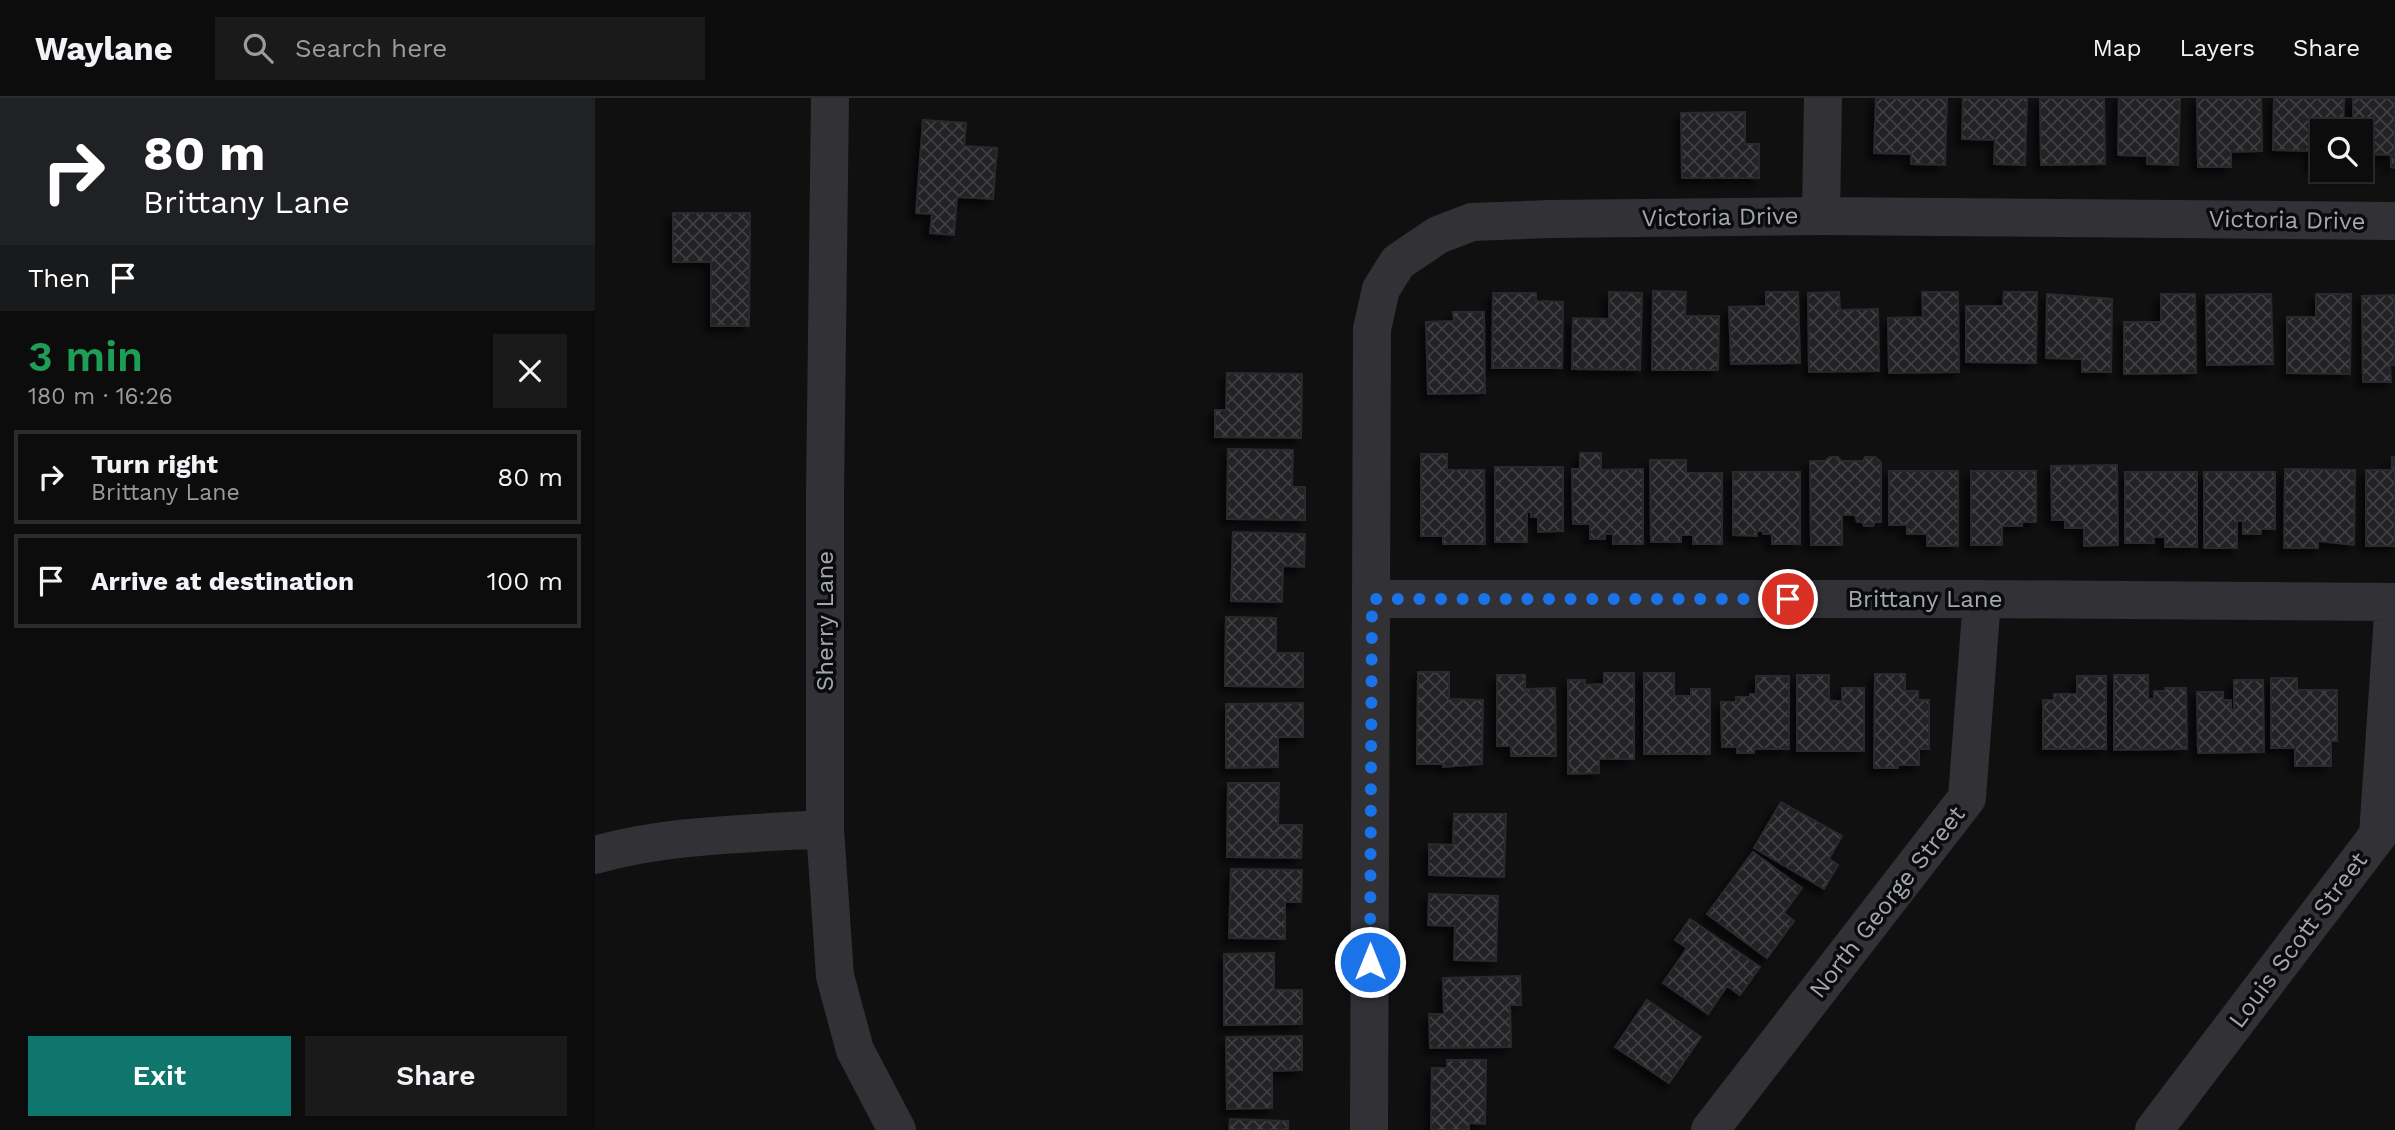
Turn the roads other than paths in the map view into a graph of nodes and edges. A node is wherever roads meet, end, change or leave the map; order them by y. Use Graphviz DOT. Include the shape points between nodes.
graph roads {
  1 [pos="829,98"];
  2 [pos="1823,98"];
  3 [pos="1821,216"];
  4 [pos="2395,221"];
  5 [pos="1372,599"];
  6 [pos="1982,599"];
  7 [pos="2395,603"];
  8 [pos="825,829"];
  9 [pos="595,855"];
  10 [pos="897,1130"];
  11 [pos="1369,1130"];
  12 [pos="1710,1130"];
  13 [pos="2154,1130"];
  1 -- 8 [label="street, Sherry Lane"];
  2 -- 3 [label="street"];
  3 -- 4 [label="street, Victoria Drive"];
  3 -- 5 [label="street, Victoria Drive" via="1472,222 1439,235 1398,262 1381,289 1372,329"];
  5 -- 6 [label="street, Brittany Lane"];
  5 -- 11 [label="street, Victoria Drive"];
  6 -- 7 [label="street, Brittany Lane"];
  6 -- 12 [label="street, North George Street" via="1967,798"];
  7 -- 13 [label="street, Louis Scott Street" via="2378,835"];
  8 -- 9 [label="street" via="702,837 627,846"];
  8 -- 10 [label="street, Sherry Lane" via="835,976 855,1050"];
}
